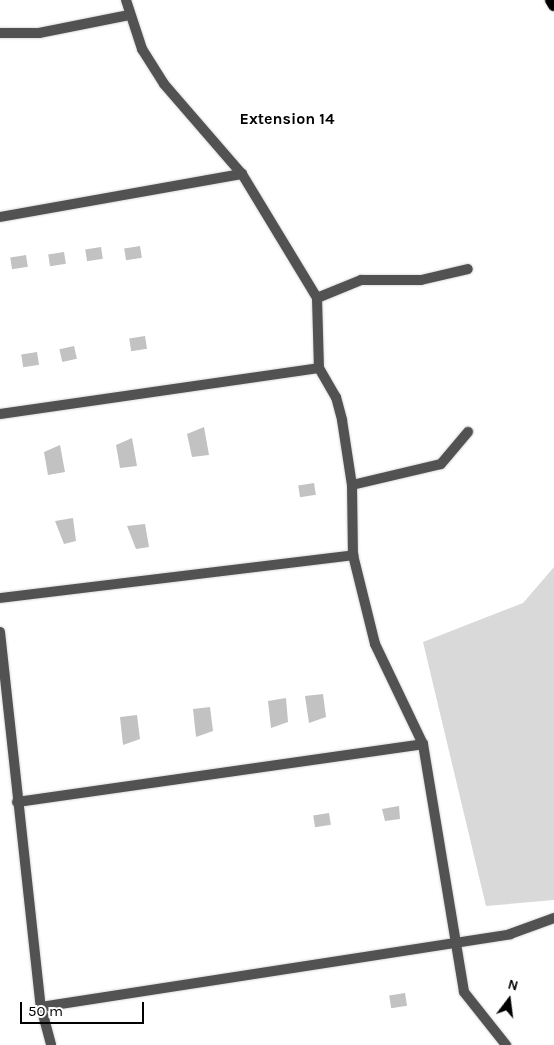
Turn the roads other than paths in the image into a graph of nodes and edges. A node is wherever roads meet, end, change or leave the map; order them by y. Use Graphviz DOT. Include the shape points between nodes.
graph roads {
  1 [pos="126,0"];
  2 [pos="551,0"];
  3 [pos="554,5"];
  4 [pos="129,15"];
  5 [pos="0,33"];
  6 [pos="242,174"];
  7 [pos="0,217"];
  8 [pos="468,269"];
  9 [pos="317,298"];
  10 [pos="319,368"];
  11 [pos="0,414"];
  12 [pos="468,432"];
  13 [pos="352,485"];
  14 [pos="353,555"];
  15 [pos="0,598"];
  16 [pos="0,632"];
  17 [pos="423,744"];
  18 [pos="18,802"];
  19 [pos="554,918"];
  20 [pos="455,942"];
  21 [pos="41,1007"];
  22 [pos="51,1045"];
  23 [pos="506,1045"];
  1 -- 4 [label="street"];
  2 -- 3 [label="main road"];
  4 -- 5 [label="street" via="39,33"];
  4 -- 6 [label="street" via="164,84"];
  6 -- 7 [label="street"];
  6 -- 9 [label="street"];
  8 -- 9 [label="street" via="421,280 361,280"];
  9 -- 10 [label="street"];
  10 -- 11 [label="street"];
  10 -- 13 [label="street" via="336,397"];
  12 -- 13 [label="street" via="442,464"];
  13 -- 14 [label="street"];
  14 -- 15 [label="street"];
  14 -- 17 [label="street" via="375,644"];
  16 -- 18 [label="street"];
  17 -- 18 [label="street"];
  17 -- 20 [label="street"];
  18 -- 21 [label="street"];
  19 -- 20 [label="street" via="510,934"];
  20 -- 21 [label="street"];
  20 -- 23 [label="street" via="464,992"];
  21 -- 22 [label="street"];
}
